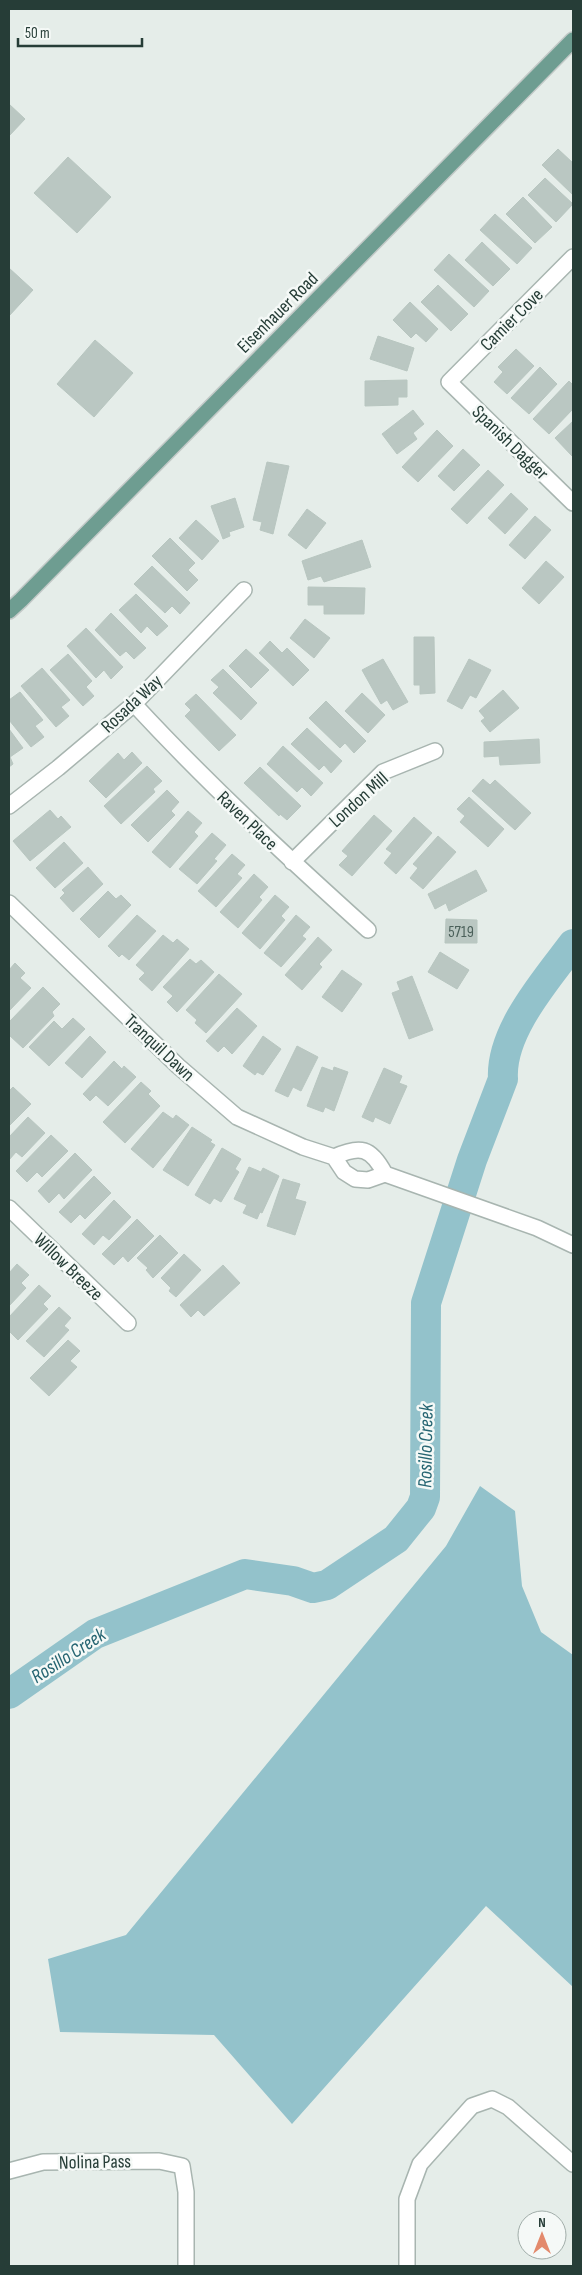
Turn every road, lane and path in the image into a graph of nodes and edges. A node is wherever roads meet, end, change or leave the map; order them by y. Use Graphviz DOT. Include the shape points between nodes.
graph roads {
  1 [pos="573,40"];
  2 [pos="573,257"];
  3 [pos="449,382"];
  4 [pos="573,503"];
  5 [pos="244,590"];
  6 [pos="9,610"];
  7 [pos="134,704"];
  8 [pos="435,751"];
  9 [pos="9,806"];
  10 [pos="292,862"];
  11 [pos="9,903"];
  12 [pos="368,930"];
  13 [pos="334,1157"];
  14 [pos="385,1174"];
  15 [pos="9,1208"];
  16 [pos="573,1245"];
  17 [pos="128,1323"];
  18 [pos="573,2164"];
  19 [pos="9,2171"];
  20 [pos="186,2266"];
  21 [pos="407,2266"];
  1 -- 6 [label="main road, Eisenhauer Road"];
  2 -- 3 [label="street, Camier Cove"];
  3 -- 4 [label="street, Spanish Dagger"];
  5 -- 7 [label="street, Rosada Way"];
  7 -- 9 [label="street, Rosada Way"];
  7 -- 10 [label="street, Raven Place" via="184,758"];
  8 -- 10 [label="street, London Mill" via="383,772"];
  10 -- 12 [label="street, Raven Place"];
  11 -- 13 [label="street, Tranquil Dawn" via="178,1066 238,1117 303,1147"];
  13 -- 14 [label="street" via="344,1172 355,1179 368,1180"];
  13 -- 14 [label="street" via="351,1150 364,1150 375,1157"];
  14 -- 16 [label="street" via="537,1228"];
  15 -- 17 [label="street, Willow Breeze"];
  18 -- 21 [label="street" via="508,2108 492,2099 472,2106 420,2164 407,2199"];
  19 -- 20 [label="street, Nolina Pass" via="42,2162 159,2161 182,2166 186,2192"];
}
